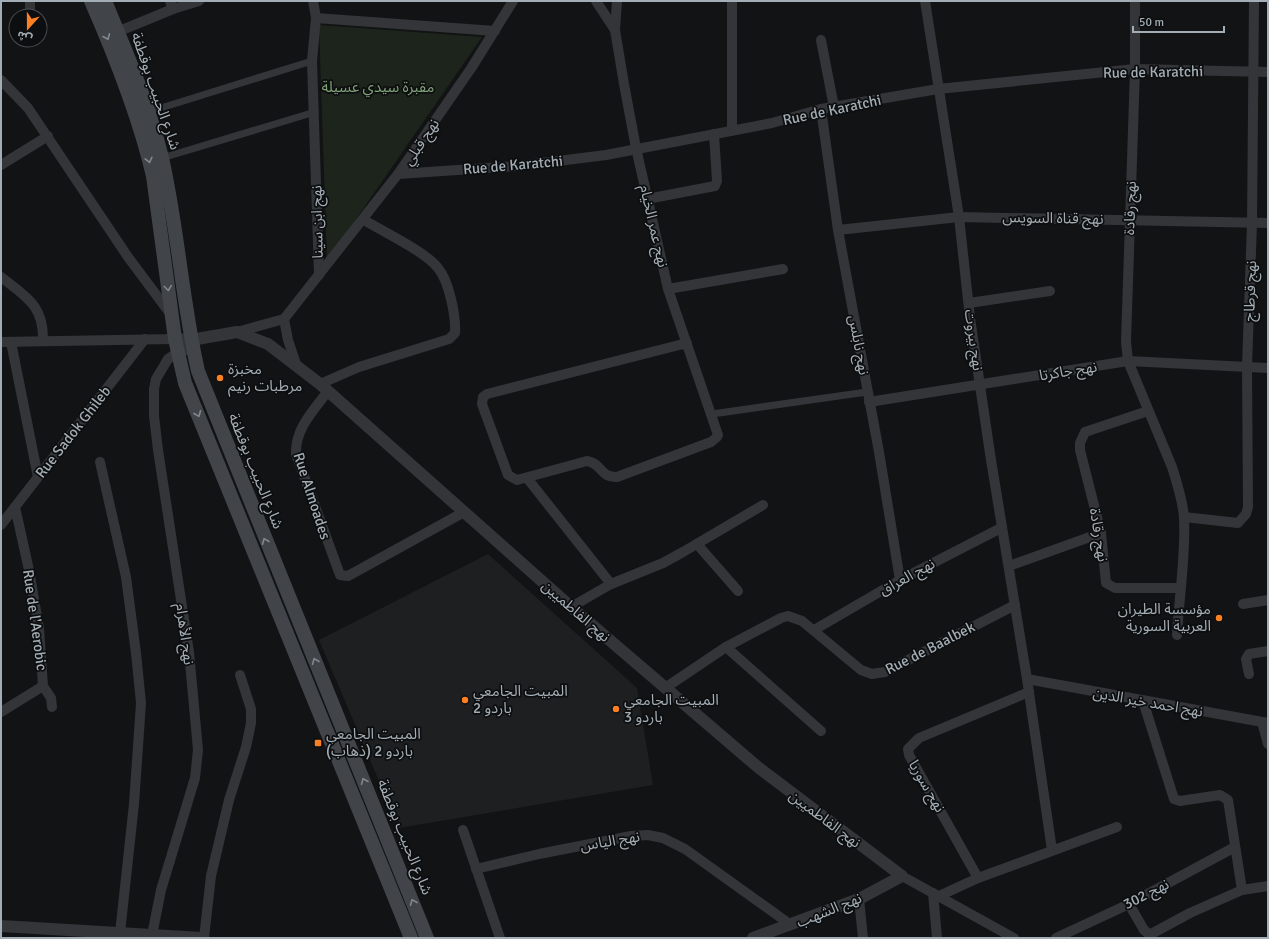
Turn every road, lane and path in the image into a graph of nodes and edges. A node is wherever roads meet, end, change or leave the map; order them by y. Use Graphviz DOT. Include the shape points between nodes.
graph roads {
  1 [pos="92,1"];
  2 [pos="105,1"];
  3 [pos="200,1"];
  4 [pos="313,1"];
  5 [pos="514,1"];
  6 [pos="596,1"];
  7 [pos="617,1"];
  8 [pos="732,1"];
  9 [pos="925,1"];
  10 [pos="1135,1"];
  11 [pos="1254,1"];
  12 [pos="172,5"];
  13 [pos="316,18"];
  14 [pos="615,30"];
  15 [pos="495,31"];
  16 [pos="117,32"];
  17 [pos="821,40"];
  18 [pos="312,61"];
  19 [pos="1135,69"];
  20 [pos="1253,72"];
  21 [pos="1268,72"];
  22 [pos="1,80"];
  23 [pos="938,89"];
  24 [pos="834,107"];
  25 [pos="821,109"];
  26 [pos="148,112"];
  27 [pos="315,112"];
  28 [pos="732,130"];
  29 [pos="714,134"];
  30 [pos="48,136"];
  31 [pos="636,148"];
  32 [pos="162,158"];
  33 [pos="1,165"];
  34 [pos="398,174"];
  35 [pos="647,199"];
  36 [pos="959,217"];
  37 [pos="1130,219"];
  38 [pos="364,220"];
  39 [pos="1252,223"];
  40 [pos="1268,223"];
  41 [pos="838,230"];
  42 [pos="783,269"];
  43 [pos="319,275"];
  44 [pos="1,277"];
  45 [pos="668,289"];
  46 [pos="1050,291"];
  47 [pos="969,303"];
  48 [pos="172,316"];
  49 [pos="284,319"];
  50 [pos="237,332"];
  51 [pos="145,339"];
  52 [pos="43,341"];
  53 [pos="6,342"];
  54 [pos="687,343"];
  55 [pos="192,344"];
  56 [pos="176,346"];
  57 [pos="1128,361"];
  58 [pos="296,364"];
  59 [pos="1247,367"];
  60 [pos="1268,368"];
  61 [pos="980,386"];
  62 [pos="324,388"];
  63 [pos="867,392"];
  64 [pos="869,402"];
  65 [pos="1148,412"];
  66 [pos="712,414"];
  67 [pos="100,462"];
  68 [pos="38,477"];
  69 [pos="527,478"];
  70 [pos="763,505"];
  71 [pos="15,507"];
  72 [pos="464,512"];
  73 [pos="1184,517"];
  74 [pos="1,525"];
  75 [pos="1001,528"];
  76 [pos="1101,533"];
  77 [pos="697,544"];
  78 [pos="1009,566"];
  79 [pos="900,580"];
  80 [pos="611,584"];
  81 [pos="1180,588"];
  82 [pos="738,591"];
  83 [pos="1268,600"];
  84 [pos="1243,604"];
  85 [pos="1015,605"];
  86 [pos="571,607"];
  87 [pos="814,630"];
  88 [pos="1177,635"];
  89 [pos="726,647"];
  90 [pos="1268,651"];
  91 [pos="1249,674"];
  92 [pos="240,675"];
  93 [pos="1027,679"];
  94 [pos="43,686"];
  95 [pos="665,688"];
  96 [pos="1029,692"];
  97 [pos="1143,702"];
  98 [pos="52,706"];
  99 [pos="1,712"];
  100 [pos="1265,723"];
  101 [pos="821,731"];
  102 [pos="1268,744"];
  103 [pos="1117,827"];
  104 [pos="463,830"];
  105 [pos="1235,847"];
  106 [pos="1052,850"];
  107 [pos="476,869"];
  108 [pos="902,876"];
  109 [pos="978,878"];
  110 [pos="1268,886"];
  111 [pos="1242,890"];
  112 [pos="936,895"];
  113 [pos="859,899"];
  114 [pos="1128,904"];
  115 [pos="790,925"];
  116 [pos="1,926"];
  117 [pos="120,933"];
  118 [pos="147,936"];
  119 [pos="203,938"];
  120 [pos="411,938"];
  121 [pos="427,938"];
  122 [pos="500,938"];
  123 [pos="753,938"];
  124 [pos="863,938"];
  125 [pos="937,938"];
  126 [pos="1014,938"];
  127 [pos="1056,938"];
  1 -- 48 [label="main road, شارع الحبيب بوقطفة, one-way" via="147,150"];
  2 -- 16 [label="main road, شارع الحبيب بوقطفة"];
  3 -- 12 [label="street"];
  4 -- 13 [label="street, نهج ابن سينا"];
  5 -- 15 [label="street, نهج قبلي"];
  6 -- 14 [label="street"];
  7 -- 14 [label="street, نهج عمر الخيام"];
  8 -- 28 [label="street"];
  9 -- 23 [label="street, نهج بيروت"];
  10 -- 19 [label="street, نهج رقادة"];
  11 -- 20 [label="street, نهج قرطاج"];
  12 -- 16 [label="street"];
  13 -- 15 [label="street"];
  13 -- 18 [label="street, نهج ابن سينا"];
  14 -- 31 [label="street, نهج عمر الخيام"];
  15 -- 34 [label="street, نهج قبلي"];
  16 -- 26 [label="main road, شارع الحبيب بوقطفة"];
  17 -- 24 [label="street"];
  18 -- 26 [label="street"];
  18 -- 27 [label="street, نهج ابن سينا"];
  19 -- 20 [label="street, Rue de Karatchi"];
  19 -- 23 [label="street, Rue de Karatchi"];
  19 -- 37 [label="street, نهج رقادة"];
  20 -- 21 [label="street, Rue de Karatchi"];
  20 -- 39 [label="street, نهج قرطاج"];
  22 -- 30 [label="street" via="28,108"];
  23 -- 24 [label="street, Rue de Karatchi"];
  23 -- 36 [label="street, نهج بيروت"];
  24 -- 25 [label="street, Rue de Karatchi"];
  25 -- 28 [label="street, Rue de Karatchi" via="772,123"];
  25 -- 41 [label="street, نهج نابلس"];
  26 -- 32 [label="main road, شارع الحبيب بوقطفة"];
  27 -- 32 [label="street"];
  27 -- 43 [label="street, نهج ابن سينا"];
  28 -- 29 [label="street, Rue de Karatchi"];
  29 -- 31 [label="street, Rue de Karatchi"];
  29 -- 35 [label="street" via="717,181 715,186"];
  30 -- 33 [label="street"];
  30 -- 48 [label="street" via="128,257"];
  31 -- 34 [label="street, Rue de Karatchi" via="606,155 518,166"];
  31 -- 35 [label="street, نهج عمر الخيام"];
  32 -- 55 [label="main road, شارع الحبيب بوقطفة"];
  34 -- 38 [label="street, نهج قبلي"];
  35 -- 45 [label="street, نهج عمر الخيام"];
  36 -- 37 [label="street, نهج قناة السويس"];
  36 -- 41 [label="street, نهج قناة السويس"];
  36 -- 47 [label="street, نهج بيروت"];
  37 -- 39 [label="street, نهج قناة السويس"];
  37 -- 57 [label="street, نهج رقادة" via="1126,342"];
  38 -- 43 [label="street, نهج قبلي"];
  38 -- 62 [label="street" via="439,268 446,282 455,332 449,339 359,367"];
  39 -- 40 [label="street, نهج قناة السويس"];
  39 -- 59 [label="street, نهج قرطاج"];
  41 -- 63 [label="street, نهج نابلس"];
  42 -- 45 [label="street"];
  43 -- 49 [label="street, نهج ابن سينا"];
  44 -- 52 [label="street" via="34,305 41,316 44,328"];
  45 -- 54 [label="street, نهج عمر الخيام"];
  46 -- 47 [label="street"];
  47 -- 61 [label="street, نهج بيروت"];
  48 -- 56 [label="main road, شارع الحبيب بوقطفة"];
  49 -- 50 [label="street"];
  49 -- 58 [label="street"];
  50 -- 55 [label="street"];
  50 -- 58 [label="street, نهج الفاطميين" via="268,344"];
  51 -- 52 [label="street"];
  51 -- 56 [label="street"];
  51 -- 68 [label="street, Rue Sadok Ghileb"];
  52 -- 53 [label="street"];
  53 -- 68 [label="street"];
  54 -- 66 [label="street, نهج عمر الخيام"];
  54 -- 69 [label="street" via="487,394 482,404 506,471 514,479"];
  55 -- 56 [label="street"];
  121 -- 55 [label="main road, شارع الحبيب بوقطفة, one-way" via="198,372"];
  56 -- 118 [label="street, نهج الأهرام" via="156,379 154,416 189,652 198,750 195,778"];
  56 -- 120 [label="main road, شارع الحبيب بوقطفة, one-way" via="185,383"];
  57 -- 59 [label="street, نهج جاكرتا"];
  57 -- 61 [label="street, نهج جاكرتا"];
  57 -- 65 [label="street, نهج رقادة"];
  58 -- 62 [label="street, نهج الفاطميين"];
  59 -- 60 [label="street, نهج جاكرتا"];
  59 -- 73 [label="street, نهج قرطاج" via="1246,514 1238,523"];
  61 -- 64 [label="street, نهج جاكرتا"];
  61 -- 75 [label="street, نهج بيروت"];
  62 -- 72 [label="street, نهج الفاطميين"];
  62 -- 72 [label="street, Rue Almoades" via="296,443 296,454 338,573 343,577 348,576"];
  63 -- 64 [label="street, نهج نابلس"];
  63 -- 66 [label="street"];
  64 -- 79 [label="street, نهج نابلس"];
  65 -- 73 [label="street, نهج رقادة" via="1178,484"];
  65 -- 76 [label="street, نهج رقادة" via="1085,432 1082,436 1080,450"];
  66 -- 69 [label="street, نهج عمر الخيام" via="718,434 711,442 617,477 610,478 596,464 587,461"];
  67 -- 117 [label="street" via="126,577 141,703"];
  68 -- 71 [label="street, Rue Sadok Ghileb"];
  69 -- 80 [label="street"];
  70 -- 77 [label="street"];
  71 -- 74 [label="street, Rue Sadok Ghileb"];
  71 -- 94 [label="street, Rue de l'Aerobic" via="39,628"];
  72 -- 86 [label="street, نهج الفاطميين"];
  73 -- 81 [label="street, نهج رقادة"];
  75 -- 78 [label="street, نهج بيروت"];
  75 -- 79 [label="street, نهج العراق"];
  76 -- 78 [label="street"];
  76 -- 81 [label="street, نهج رقادة" via="1106,583 1110,586"];
  77 -- 80 [label="street" via="663,563"];
  77 -- 82 [label="street"];
  78 -- 85 [label="street, نهج بيروت"];
  79 -- 87 [label="street, نهج العراق"];
  80 -- 86 [label="street"];
  81 -- 88 [label="street, نهج رقادة"];
  83 -- 84 [label="street"];
  85 -- 87 [label="street, Rue de Baalbek" via="885,672 876,674 861,670"];
  85 -- 93 [label="street, نهج بيروت"];
  86 -- 95 [label="street, نهج الفاطميين"];
  87 -- 89 [label="street, Rue de Baalbek" via="802,621 788,616"];
  89 -- 95 [label="street"];
  89 -- 101 [label="street"];
  90 -- 91 [label="street" via="1249,654 1246,659"];
  92 -- 119 [label="street" via="251,709 251,724 211,876"];
  93 -- 96 [label="street, نهج بيروت"];
  93 -- 97 [label="street, نهج احمد خير الدين"];
  94 -- 98 [label="street" via="51,698"];
  94 -- 99 [label="street, Rue de l'Aerobic"];
  95 -- 108 [label="street, نهج الفاطميين" via="759,768"];
  96 -- 106 [label="street, نهج بيروت"];
  96 -- 109 [label="street, نهج سوريا" via="919,738 908,749"];
  97 -- 100 [label="street, نهج احمد خير الدين"];
  97 -- 105 [label="street" via="1174,799 1180,801 1220,795 1225,797 1228,800"];
  100 -- 102 [label="street"];
  103 -- 106 [label="street"];
  104 -- 107 [label="street"];
  105 -- 111 [label="street"];
  105 -- 114 [label="street, نهج 302"];
  106 -- 109 [label="street"];
  107 -- 115 [label="street, نهج الياس" via="539,854 648,835 663,838 686,849"];
  107 -- 122 [label="street"];
  108 -- 112 [label="street"];
  108 -- 113 [label="street, نهج الشهب"];
  109 -- 112 [label="street"];
  110 -- 111 [label="street"];
  111 -- 114 [label="street" via="1149,934"];
  112 -- 125 [label="street"];
  112 -- 126 [label="street"];
  113 -- 115 [label="street, نهج الشهب"];
  113 -- 124 [label="street"];
  114 -- 127 [label="street, نهج 302"];
  115 -- 123 [label="street, نهج الشهب"];
  116 -- 117 [label="street"];
  117 -- 118 [label="street"];
  118 -- 119 [label="street"];
}
